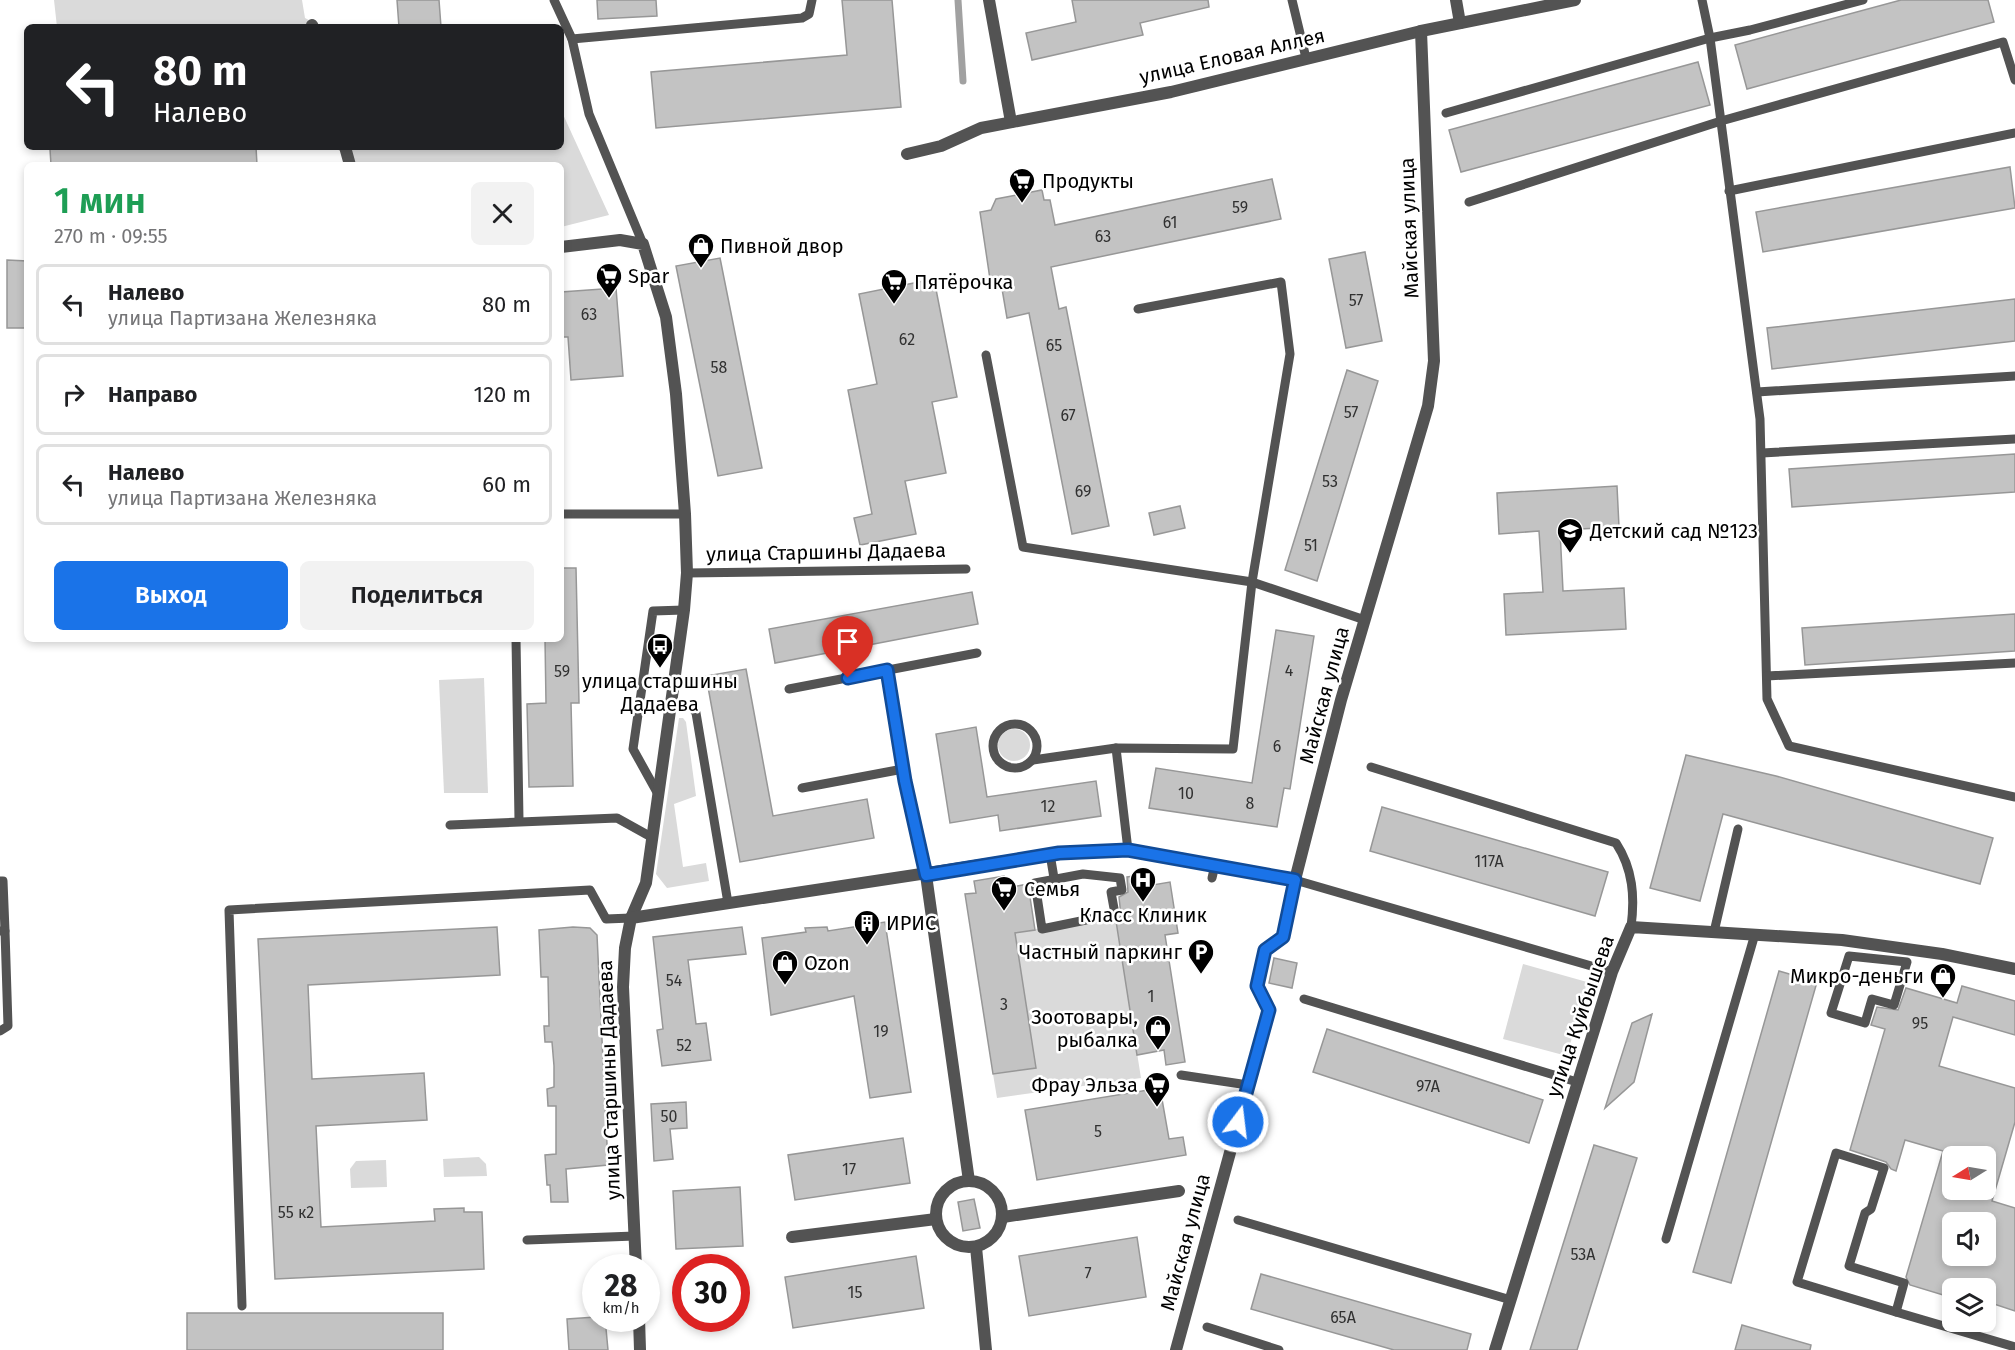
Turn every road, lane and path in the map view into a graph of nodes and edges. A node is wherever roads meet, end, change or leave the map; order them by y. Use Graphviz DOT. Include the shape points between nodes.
graph roads {
  1 [pos="554,0"];
  2 [pos="812,0"];
  3 [pos="989,0"];
  4 [pos="1292,0"];
  5 [pos="1456,0"];
  6 [pos="1575,0"];
  7 [pos="1702,0"];
  8 [pos="1863,0"];
  9 [pos="1460,24"];
  10 [pos="1421,31"];
  11 [pos="1710,38"];
  12 [pos="572,39"];
  13 [pos="1306,58"];
  14 [pos="2015,80"];
  15 [pos="1446,113"];
  16 [pos="1721,121"];
  17 [pos="1011,122"];
  18 [pos="2015,134"];
  19 [pos="907,154"];
  20 [pos="1729,191"];
  21 [pos="1469,202"];
  22 [pos="643,244"];
  23 [pos="564,247"];
  24 [pos="1138,309"];
  25 [pos="986,355"];
  26 [pos="2015,376"];
  27 [pos="1757,392"];
  28 [pos="2015,439"];
  29 [pos="1762,453"];
  30 [pos="564,514"];
  31 [pos="685,514"];
  32 [pos="966,570"];
  33 [pos="687,573"];
  34 [pos="1252,582"];
  35 [pos="684,610"];
  36 [pos="1365,620"];
  37 [pos="516,642"];
  38 [pos="977,653"];
  39 [pos="2015,663"];
  40 [pos="887,670"];
  41 [pos="1767,676"];
  42 [pos="789,689"];
  43 [pos="672,703"];
  44 [pos="1116,748"];
  45 [pos="1034,759"];
  46 [pos="1371,767"];
  47 [pos="903,769"];
  48 [pos="802,788"];
  49 [pos="659,795"];
  50 [pos="2015,797"];
  51 [pos="519,820"];
  52 [pos="450,825"];
  53 [pos="1738,829"];
  54 [pos="653,838"];
  55 [pos="1128,850"];
  56 [pos="1050,854"];
  57 [pos="1215,865"];
  58 [pos="926,875"];
  59 [pos="1054,878"];
  60 [pos="1212,878"];
  61 [pos="1295,880"];
  62 [pos="0,881"];
  63 [pos="728,903"];
  64 [pos="631,918"];
  65 [pos="1631,927"];
  66 [pos="3,931"];
  67 [pos="1714,932"];
  68 [pos="1755,934"];
  69 [pos="1860,943"];
  70 [pos="1856,957"];
  71 [pos="2015,969"];
  72 [pos="1612,972"];
  73 [pos="4,983"];
  74 [pos="1304,999"];
  75 [pos="0,1031"];
  76 [pos="1181,1075"];
  77 [pos="1577,1082"];
  78 [pos="1248,1085"];
  79 [pos="969,1181"];
  80 [pos="1179,1191"];
  81 [pos="1003,1217"];
  82 [pos="936,1219"];
  83 [pos="1238,1220"];
  84 [pos="635,1236"];
  85 [pos="792,1237"];
  86 [pos="1666,1239"];
  87 [pos="527,1240"];
  88 [pos="976,1247"];
  89 [pos="636,1254"];
  90 [pos="1511,1300"];
  91 [pos="242,1306"];
  92 [pos="1896,1312"];
  93 [pos="1207,1327"];
  94 [pos="639,1332"];
  95 [pos="2015,1347"];
  96 [pos="640,1350"];
  97 [pos="986,1350"];
  98 [pos="1176,1350"];
  99 [pos="1279,1350"];
  100 [pos="1495,1350"];
  1 -- 12 [label="lane"];
  2 -- 12 [label="lane" via="809,15 802,18"];
  3 -- 17 [label="street"];
  4 -- 13 [label="lane"];
  5 -- 9 [label="street"];
  6 -- 9 [label="street, улица Еловая Аллея"];
  7 -- 11 [label="lane"];
  8 -- 11 [label="lane"];
  9 -- 10 [label="street, улица Еловая Аллея"];
  10 -- 13 [label="street, улица Еловая Аллея"];
  10 -- 36 [label="street, Майская улица" via="1434,361 1428,406"];
  11 -- 15 [label="lane"];
  11 -- 16 [label="lane"];
  12 -- 22 [label="lane" via="589,114"];
  13 -- 17 [label="street, улица Еловая Аллея" via="1171,92"];
  14 -- 16 [label="lane" via="2003,42"];
  16 -- 20 [label="lane"];
  16 -- 21 [label="lane"];
  17 -- 19 [label="street, улица Еловая Аллея" via="981,128 941,146"];
  18 -- 20 [label="lane"];
  20 -- 27 [label="lane"];
  22 -- 23 [label="street" via="620,240"];
  22 -- 31 [label="street, улица Старшины Дадаева" via="666,317"];
  24 -- 34 [label="lane" via="1281,282 1290,354"];
  25 -- 34 [label="lane" via="1023,547"];
  26 -- 27 [label="lane"];
  27 -- 29 [label="lane"];
  28 -- 29 [label="lane"];
  29 -- 41 [label="lane"];
  30 -- 31 [label="lane"];
  31 -- 33 [label="street, улица Старшины Дадаева"];
  32 -- 33 [label="lane, улица Старшины Дадаева"];
  33 -- 35 [label="street, улица Старшины Дадаева"];
  34 -- 36 [label="lane"];
  34 -- 44 [label="lane" via="1233,749"];
  35 -- 43 [label="street, улица Старшины Дадаева"];
  35 -- 49 [label="lane" via="653,611 633,749"];
  36 -- 61 [label="street, Майская улица"];
  37 -- 51 [label="lane"];
  38 -- 40 [label="lane"];
  39 -- 41 [label="lane"];
  40 -- 42 [label="lane"];
  40 -- 47 [label="street"];
  41 -- 50 [label="lane" via="1767,699 1789,746"];
  43 -- 49 [label="street, улица Старшины Дадаева"];
  43 -- 63 [label="lane" via="692,707 696,713"];
  44 -- 45 [label="lane"];
  44 -- 55 [label="lane"];
  45 -- 45 [label="lane" via="1019,768 1002,765 992,750 995,732 1010,723 1028,726 1038,741"];
  46 -- 65 [label="lane" via="1616,843 1629,869 1634,903"];
  47 -- 48 [label="lane"];
  47 -- 58 [label="street"];
  49 -- 54 [label="street, улица Старшины Дадаева"];
  51 -- 52 [label="lane"];
  51 -- 54 [label="lane" via="617,818"];
  53 -- 67 [label="lane"];
  54 -- 64 [label="street, улица Старшины Дадаева" via="646,883"];
  55 -- 56 [label="street"];
  55 -- 57 [label="street"];
  56 -- 58 [label="street"];
  56 -- 59 [label="lane"];
  57 -- 60 [label="lane"];
  57 -- 61 [label="street"];
  58 -- 63 [label="street"];
  58 -- 79 [label="street"];
  59 -- 59 [label="lane" via="1083,874 1120,878 1122,890 1111,892 1115,914 1042,929 1035,883"];
  61 -- 72 [label="lane"];
  61 -- 78 [label="street, Майская улица" via="1283,937 1265,950 1257,986 1269,1010"];
  62 -- 66 [label="lane"];
  63 -- 64 [label="street"];
  64 -- 84 [label="street, улица Старшины Дадаева" via="623,987"];
  64 -- 91 [label="lane" via="606,919 590,890 229,910"];
  65 -- 67 [label="street, улица Куйбышева"];
  65 -- 72 [label="street, улица Куйбышева"];
  66 -- 73 [label="lane"];
  67 -- 68 [label="street, улица Куйбышева"];
  68 -- 69 [label="street, улица Куйбышева"];
  68 -- 86 [label="lane"];
  69 -- 70 [label="lane"];
  69 -- 71 [label="street, улица Куйбышева"];
  70 -- 70 [label="lane" via="1907,962 1894,1005 1872,999 1865,1023 1831,1013 1849,956"];
  72 -- 77 [label="street, улица Куйбышева"];
  73 -- 75 [label="lane" via="8,1026"];
  74 -- 77 [label="lane"];
  76 -- 78 [label="lane"];
  77 -- 90 [label="street, улица Куйбышева"];
  78 -- 98 [label="street, Майская улица"];
  79 -- 81 [label="street" via="989,1186 997,1194"];
  79 -- 82 [label="street" via="951,1185 945,1191"];
  80 -- 81 [label="street"];
  81 -- 88 [label="street" via="997,1233"];
  82 -- 85 [label="street"];
  82 -- 88 [label="street" via="947,1240 966,1248"];
  83 -- 90 [label="lane"];
  84 -- 87 [label="lane"];
  84 -- 89 [label="street, улица Старшины Дадаева"];
  88 -- 97 [label="street"];
  90 -- 100 [label="street, улица Куйбышева"];
  92 -- 92 [label="lane" via="1904,1283 1849,1266 1864,1213 1871,1209 1884,1168 1836,1153 1797,1282"];
  92 -- 95 [label="lane"];
  93 -- 99 [label="lane"];
  94 -- 96 [label="street"];
}
